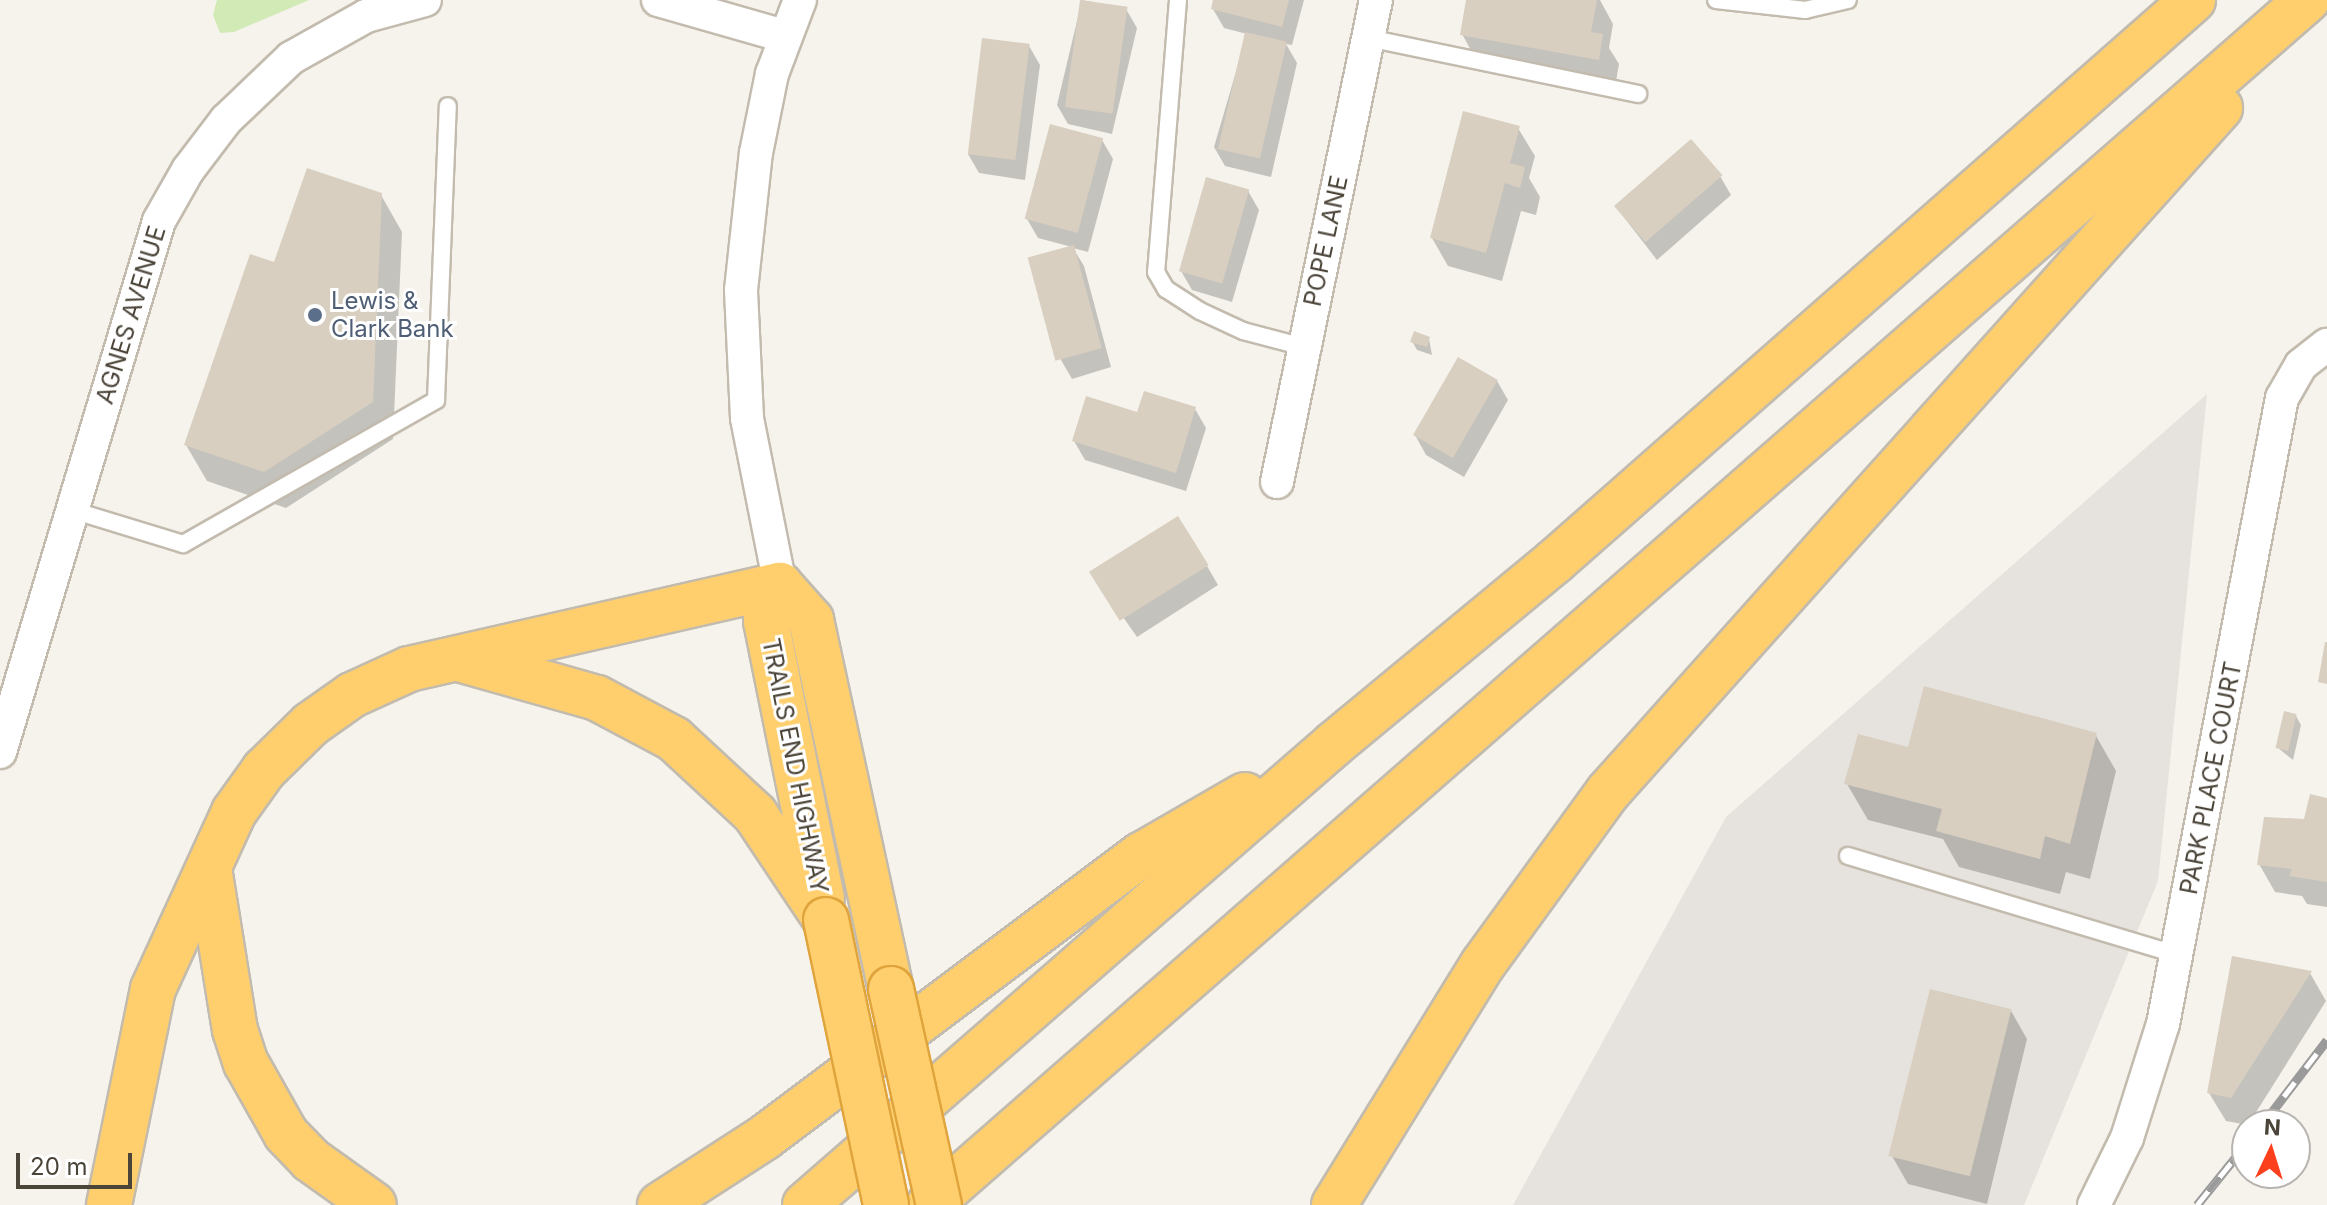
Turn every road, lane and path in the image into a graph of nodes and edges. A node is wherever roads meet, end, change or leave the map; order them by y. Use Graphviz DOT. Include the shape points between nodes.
graph roads {
  1 [pos="425,0"];
  2 [pos="658,0"];
  3 [pos="800,0"];
  4 [pos="1178,0"];
  5 [pos="1376,0"];
  6 [pos="1716,0"];
  7 [pos="1848,0"];
  8 [pos="2193,0"];
  9 [pos="2307,0"];
  10 [pos="2318,0"];
  11 [pos="784,36"];
  12 [pos="1368,38"];
  13 [pos="1638,94"];
  14 [pos="448,106"];
  15 [pos="1304,347"];
  16 [pos="2321,348"];
  17 [pos="1277,482"];
  18 [pos="72,510"];
  19 [pos="780,585"];
  20 [pos="456,658"];
  21 [pos="1334,744"];
  22 [pos="0,752"];
  23 [pos="1848,856"];
  24 [pos="209,868"];
  25 [pos="826,920"];
  26 [pos="2178,955"];
  27 [pos="109,1205"];
  28 [pos="374,1205"];
  29 [pos="660,1205"];
  30 [pos="805,1205"];
  31 [pos="886,1205"];
  32 [pos="929,1205"];
  33 [pos="939,1205"];
  34 [pos="1334,1205"];
  35 [pos="2094,1205"];
  1 -- 18 [label="street, AGNES AVENUE" via="366,16 291,58 247,96 188,170 159,221"];
  2 -- 11 [label="street"];
  3 -- 11 [label="street"];
  4 -- 15 [label="lane" via="1156,272 1166,289 1200,311 1243,331"];
  5 -- 12 [label="street, POPE LANE"];
  6 -- 7 [label="lane" via="1805,10"];
  8 -- 21 [label="highway" via="1554,562"];
  9 -- 32 [label="highway"];
  10 -- 34 [label="highway" via="1608,792 1483,964"];
  11 -- 19 [label="street" via="749,190 741,290 747,418"];
  12 -- 13 [label="lane"];
  12 -- 15 [label="street, POPE LANE"];
  14 -- 18 [label="lane" via="436,400 183,544"];
  15 -- 17 [label="street, POPE LANE"];
  16 -- 26 [label="street, PARK PLACE COURT" via="2282,398"];
  18 -- 22 [label="street, AGNES AVENUE"];
  19 -- 20 [label="highway"];
  19 -- 25 [label="highway, TRAILS END HIGHWAY" via="766,621"];
  19 -- 33 [label="highway, TRAILS END HIGHWAY, bridge" via="811,620"];
  20 -- 24 [label="highway" via="409,669 352,695 311,724 264,770 234,812"];
  20 -- 25 [label="highway" via="597,698 674,739 755,814"];
  21 -- 29 [label="highway" via="1141,855 765,1137"];
  21 -- 30 [label="highway"];
  23 -- 26 [label="lane"];
  24 -- 27 [label="highway" via="153,989"];
  24 -- 28 [label="highway" via="235,1030 246,1063 286,1134 311,1160"];
  25 -- 31 [label="highway, TRAILS END HIGHWAY, bridge"];
  26 -- 35 [label="street, PARK PLACE COURT" via="2149,1077"];
}
